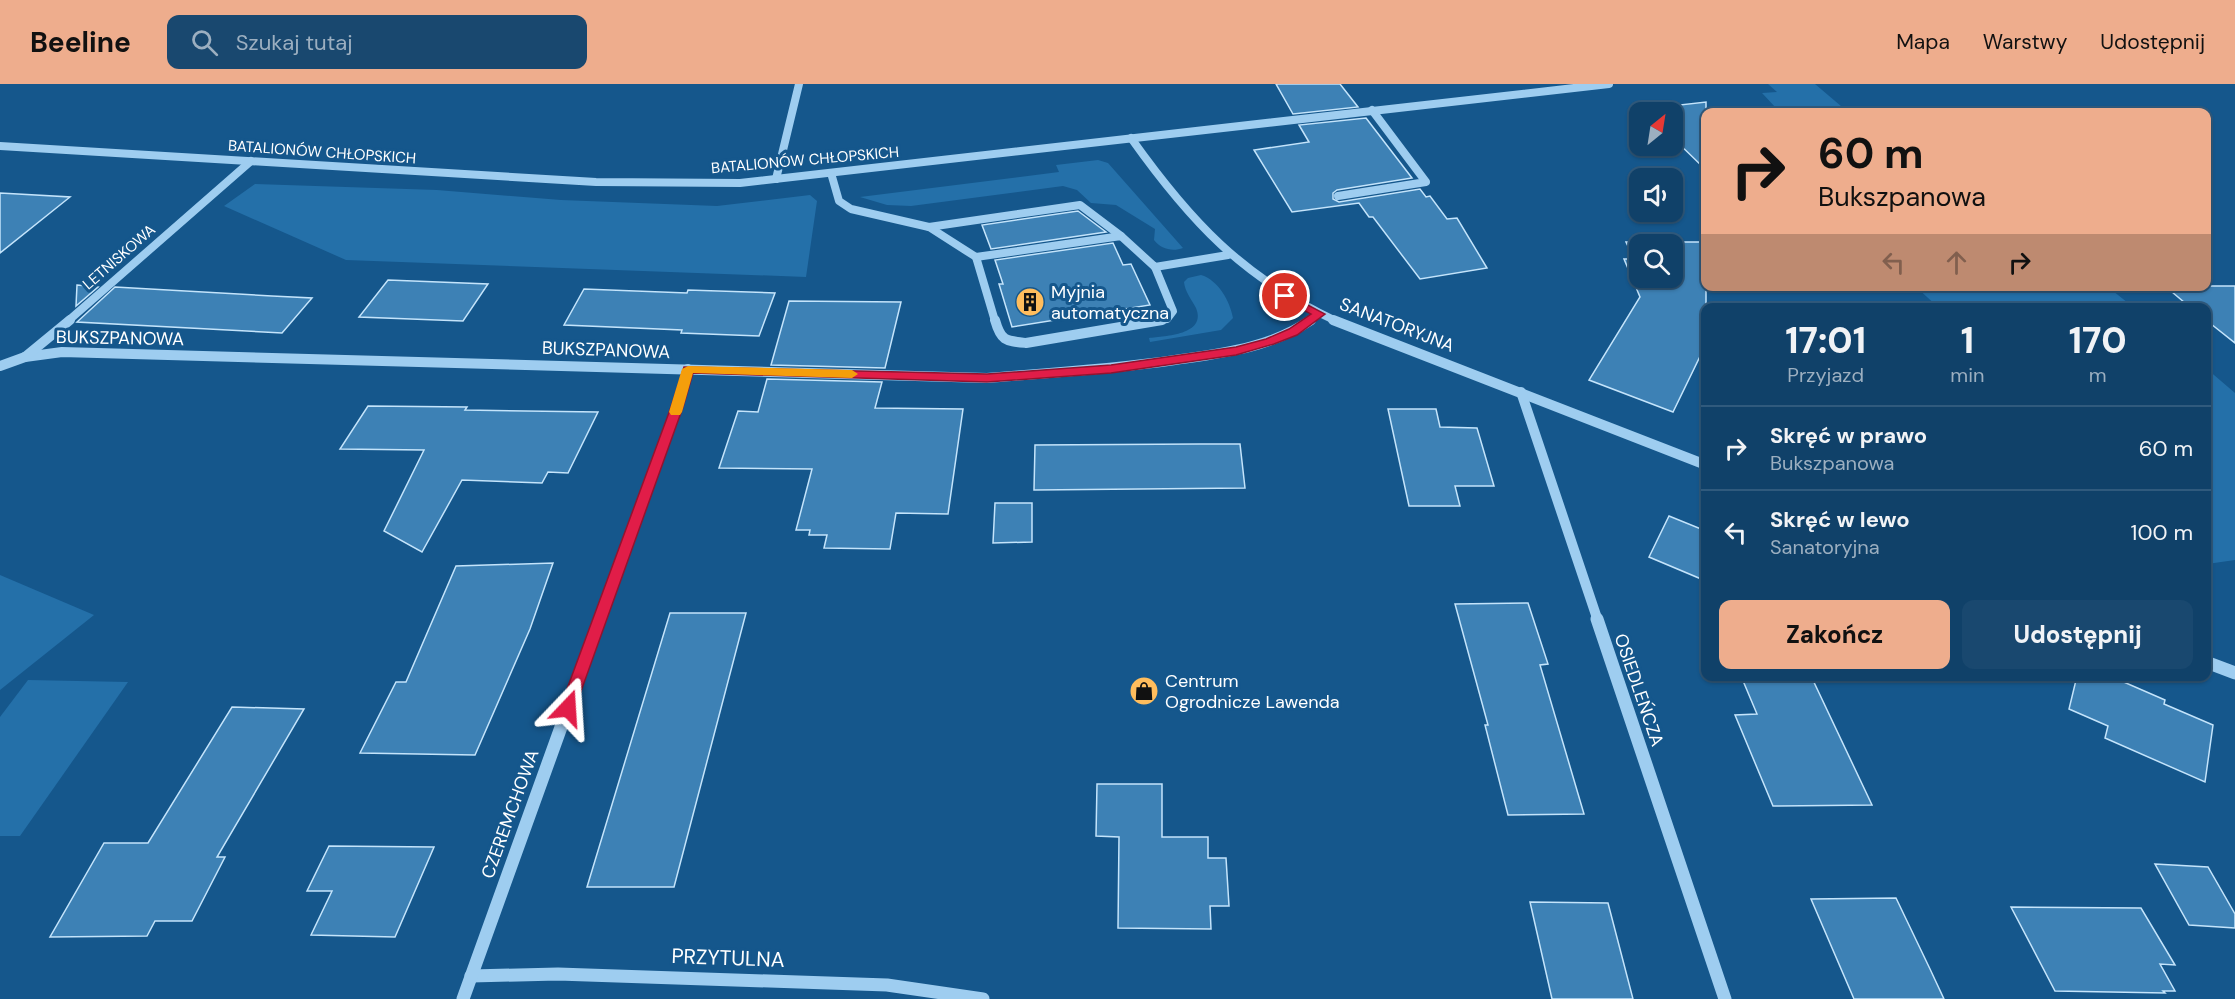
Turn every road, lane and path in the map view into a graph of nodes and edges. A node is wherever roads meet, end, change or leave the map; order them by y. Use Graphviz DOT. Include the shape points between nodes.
graph roads {
  1 [pos="798,84"];
  2 [pos="1609,84"];
  3 [pos="1372,110"];
  4 [pos="1131,138"];
  5 [pos="0,146"];
  6 [pos="251,161"];
  7 [pos="831,173"];
  8 [pos="776,179"];
  9 [pos="1338,196"];
  10 [pos="929,227"];
  11 [pos="1121,236"];
  12 [pos="1227,255"];
  13 [pos="976,258"];
  14 [pos="1155,267"];
  15 [pos="1319,314"];
  16 [pos="25,357"];
  17 [pos="0,366"];
  18 [pos="688,369"];
  19 [pos="1521,392"];
  20 [pos="1701,463"];
  21 [pos="2211,664"];
  22 [pos="2235,673"];
  23 [pos="471,976"];
  24 [pos="463,999"];
  25 [pos="983,999"];
  26 [pos="1725,999"];
  1 -- 8 [label="street"];
  2 -- 3 [label="street, BATALIONÓW CHŁOPSKICH"];
  3 -- 4 [label="street, BATALIONÓW CHŁOPSKICH"];
  3 -- 9 [label="street" via="1426,182"];
  4 -- 7 [label="street, BATALIONÓW CHŁOPSKICH"];
  4 -- 12 [label="street, SANATORYJNA" via="1159,179"];
  5 -- 6 [label="street, BATALIONÓW CHŁOPSKICH"];
  6 -- 8 [label="street, BATALIONÓW CHŁOPSKICH" via="596,182 693,184"];
  6 -- 16 [label="street, LETNISKOWA"];
  7 -- 8 [label="street, BATALIONÓW CHŁOPSKICH"];
  7 -- 10 [label="street" via="839,201 851,209"];
  10 -- 11 [label="street" via="1080,205"];
  10 -- 13 [label="street"];
  11 -- 13 [label="street"];
  11 -- 14 [label="street"];
  12 -- 14 [label="street"];
  12 -- 15 [label="street, SANATORYJNA" via="1273,289"];
  13 -- 14 [label="street" via="999,335 1007,341 1026,343 1167,319 1173,311"];
  15 -- 18 [label="street, BUKSZPANOWA" via="1293,332 1236,351 1049,375 987,378"];
  15 -- 19 [label="street, SANATORYJNA"];
  16 -- 17 [label="street, LETNISKOWA"];
  16 -- 18 [label="street, BUKSZPANOWA" via="62,352"];
  18 -- 23 [label="street, CZEREMCHOWA"];
  19 -- 20 [label="street, SANATORYJNA"];
  19 -- 26 [label="street, OSIEDLEŃCZA"];
  21 -- 22 [label="street"];
  23 -- 24 [label="street, CZEREMCHOWA"];
  23 -- 25 [label="street, PRZYTULNA" via="558,974 887,985"];
}
